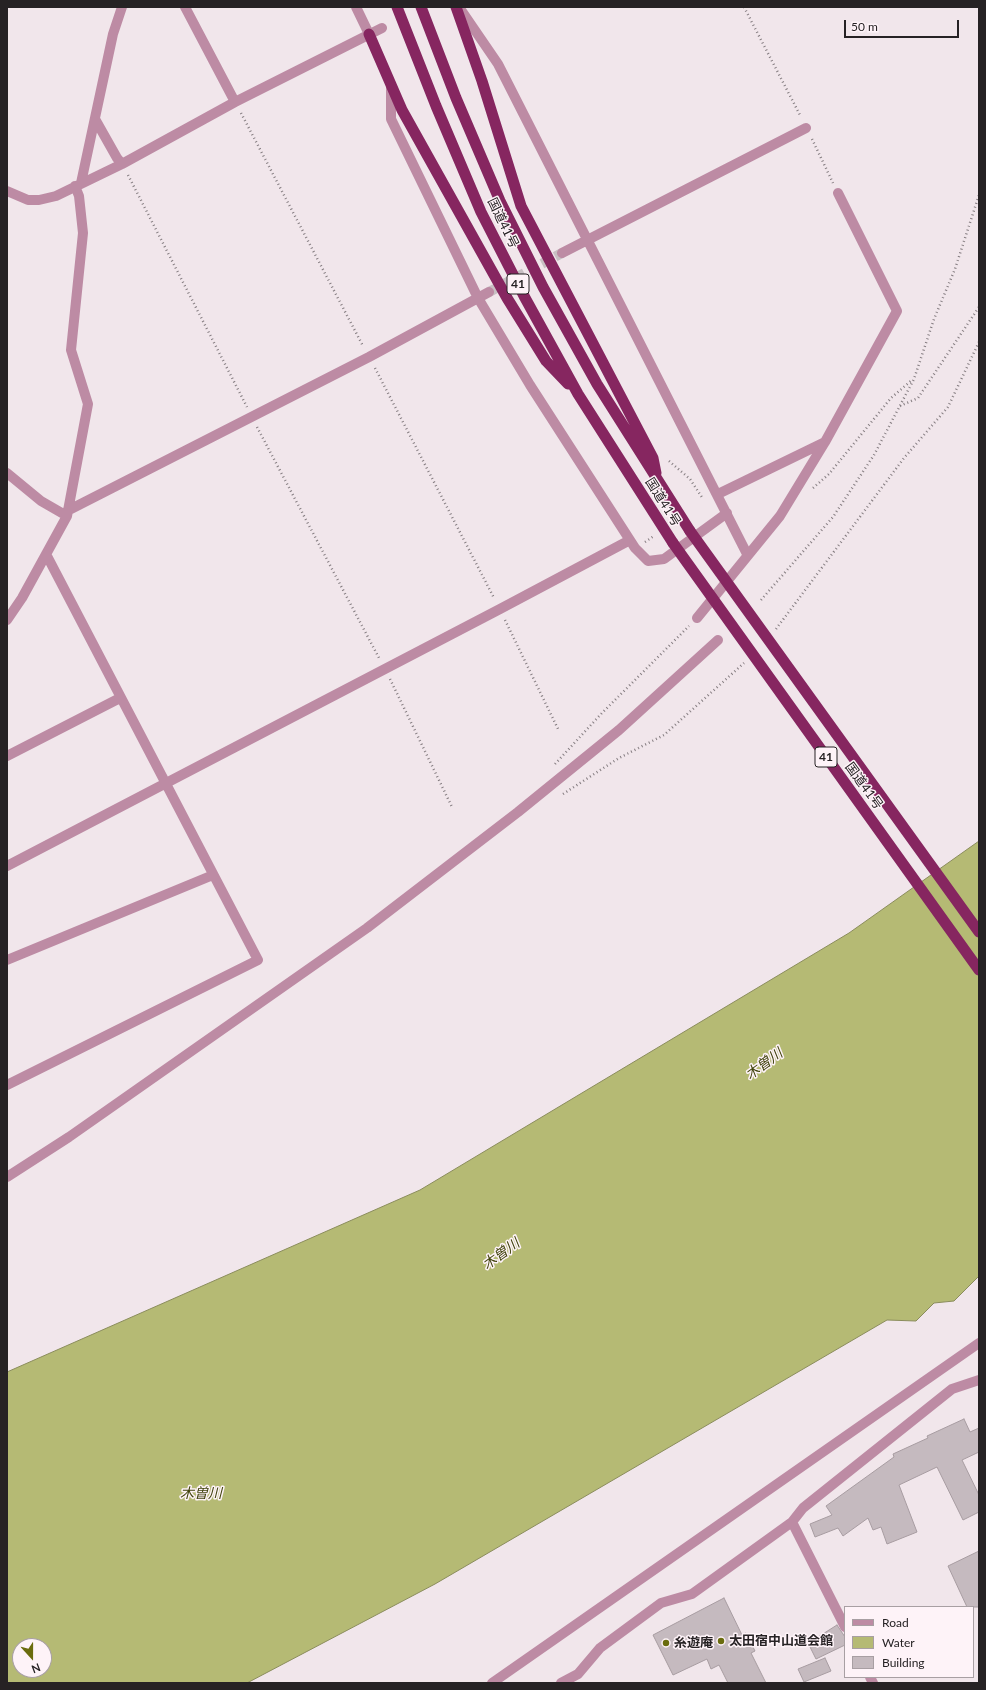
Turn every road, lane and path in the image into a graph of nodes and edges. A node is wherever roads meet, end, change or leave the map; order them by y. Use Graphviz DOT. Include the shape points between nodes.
graph roads {
  1 [pos="122,7"];
  2 [pos="185,7"];
  3 [pos="356,7"];
  4 [pos="397,7"];
  5 [pos="420,7"];
  6 [pos="456,7"];
  7 [pos="459,7"];
  8 [pos="744,7"];
  9 [pos="382,28"];
  10 [pos="369,34"];
  11 [pos="391,85"];
  12 [pos="235,102"];
  13 [pos="96,119"];
  14 [pos="806,128"];
  15 [pos="122,164"];
  16 [pos="78,185"];
  17 [pos="7,191"];
  18 [pos="838,193"];
  19 [pos="979,195"];
  20 [pos="588,240"];
  21 [pos="562,254"];
  22 [pos="489,292"];
  23 [pos="478,298"];
  24 [pos="979,307"];
  25 [pos="979,342"];
  26 [pos="369,357"];
  27 [pos="914,379"];
  28 [pos="578,394"];
  29 [pos="900,407"];
  30 [pos="251,416"];
  31 [pos="825,442"];
  32 [pos="669,461"];
  33 [pos="7,473"];
  34 [pos="658,481"];
  35 [pos="807,492"];
  36 [pos="718,494"];
  37 [pos="706,503"];
  38 [pos="727,513"];
  39 [pos="67,514"];
  40 [pos="630,540"];
  41 [pos="46,554"];
  42 [pos="747,554"];
  43 [pos="761,600"];
  44 [pos="500,609"];
  45 [pos="697,618"];
  46 [pos="7,620"];
  47 [pos="774,631"];
  48 [pos="718,640"];
  49 [pos="749,658"];
  50 [pos="385,668"];
  51 [pos="120,698"];
  52 [pos="559,731"];
  53 [pos="7,756"];
  54 [pos="554,765"];
  55 [pos="166,784"];
  56 [pos="559,796"];
  57 [pos="452,807"];
  58 [pos="7,866"];
  59 [pos="213,875"];
  60 [pos="979,932"];
  61 [pos="7,960"];
  62 [pos="979,970"];
  63 [pos="7,1085"];
  64 [pos="7,1176"];
  65 [pos="979,1343"];
  66 [pos="979,1380"];
  67 [pos="792,1522"];
  68 [pos="844,1626"];
  69 [pos="492,1683"];
  70 [pos="562,1683"];
  1 -- 13 [label="street" via="113,34"];
  2 -- 12 [label="street"];
  3 -- 10 [label="street"];
  4 -- 28 [label="highway, 国道41号 / 41" via="481,212"];
  5 -- 34 [label="highway, 国道41号 / 41" via="500,201 543,287 598,384"];
  6 -- 34 [label="highway" via="521,206 653,458"];
  7 -- 20 [label="street" via="498,64"];
  8 -- 14 [label="path"];
  9 -- 10 [label="street"];
  10 -- 11 [label="highway"];
  10 -- 12 [label="street"];
  11 -- 23 [label="street" via="391,119"];
  11 -- 28 [label="highway" via="402,110 507,298 546,361"];
  12 -- 15 [label="street"];
  12 -- 26 [label="path"];
  13 -- 15 [label="street"];
  13 -- 16 [label="street"];
  14 -- 18 [label="path"];
  14 -- 20 [label="street"];
  15 -- 16 [label="street"];
  15 -- 30 [label="path"];
  16 -- 17 [label="street" via="56,196 39,200 28,200"];
  16 -- 39 [label="street" via="83,233 71,350 88,404"];
  18 -- 31 [label="street" via="897,311"];
  19 -- 27 [label="path" via="955,269 934,319"];
  20 -- 21 [label="street"];
  20 -- 36 [label="street"];
  22 -- 23 [label="street"];
  23 -- 26 [label="street"];
  23 -- 40 [label="street" via="530,385"];
  24 -- 29 [label="path" via="918,398"];
  25 -- 47 [label="path" via="948,407 904,458"];
  26 -- 30 [label="street"];
  26 -- 44 [label="path"];
  27 -- 29 [label="path"];
  27 -- 35 [label="path" via="891,398 829,474"];
  28 -- 62 [label="highway, 国道41号 / 41, bridge" via="673,543"];
  29 -- 43 [label="path" via="874,455 833,517"];
  30 -- 39 [label="street"];
  30 -- 50 [label="path"];
  31 -- 36 [label="street"];
  31 -- 42 [label="street" via="780,516"];
  32 -- 37 [label="path" via="690,479"];
  33 -- 39 [label="street" via="41,501"];
  34 -- 60 [label="highway, 国道41号 / 41, bridge" via="690,531"];
  36 -- 38 [label="street"];
  38 -- 40 [label="street" via="664,559 648,562"];
  38 -- 42 [label="street"];
  39 -- 41 [label="street"];
  40 -- 44 [label="street"];
  41 -- 46 [label="street"];
  41 -- 51 [label="street"];
  42 -- 45 [label="street"];
  44 -- 50 [label="street"];
  44 -- 52 [label="path"];
  45 -- 54 [label="path" via="602,712"];
  48 -- 64 [label="street" via="619,730 512,817 367,928 69,1137"];
  49 -- 56 [label="path" via="664,735 619,758"];
  50 -- 55 [label="street"];
  50 -- 57 [label="path"];
  51 -- 53 [label="street"];
  51 -- 55 [label="street"];
  55 -- 58 [label="street"];
  55 -- 59 [label="street"];
  59 -- 61 [label="street"];
  59 -- 63 [label="street" via="258,960"];
  65 -- 69 [label="street"];
  66 -- 67 [label="street" via="952,1389 803,1508"];
  67 -- 68 [label="street"];
  67 -- 70 [label="street" via="692,1594 661,1603 600,1648 578,1674"];
}
